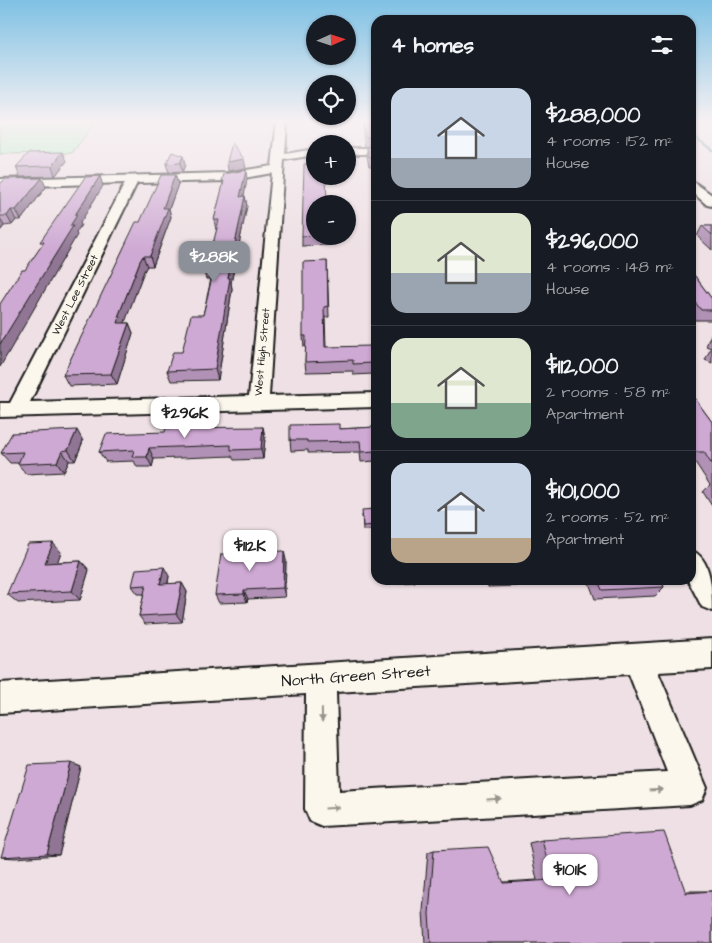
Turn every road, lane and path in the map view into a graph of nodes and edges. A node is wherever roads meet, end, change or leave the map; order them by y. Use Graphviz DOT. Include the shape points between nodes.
graph roads {
  1 [pos="272,165"];
  2 [pos="279,165"];
  3 [pos="133,179"];
  4 [pos="0,182"];
  5 [pos="696,188"];
  6 [pos="712,202"];
  7 [pos="371,400"];
  8 [pos="258,404"];
  9 [pos="8,410"];
  10 [pos="696,570"];
  11 [pos="712,598"];
  12 [pos="712,654"];
  13 [pos="637,658"];
  14 [pos="321,678"];
  15 [pos="0,698"];
  1 -- 3 [label="street" via="228,177"];
  2 -- 8 [label="street, West High Street"];
  3 -- 4 [label="street"];
  3 -- 9 [label="street, West Lee Street"];
  5 -- 6 [label="street"];
  7 -- 8 [label="street"];
  8 -- 9 [label="street"];
  10 -- 11 [label="street"];
  12 -- 13 [label="street, North Green Street"];
  13 -- 14 [label="street, North Green Street"];
  14 -- 13 [label="street, one-way" via="322,809 690,788"];
  14 -- 15 [label="street, North Green Street"];
}
